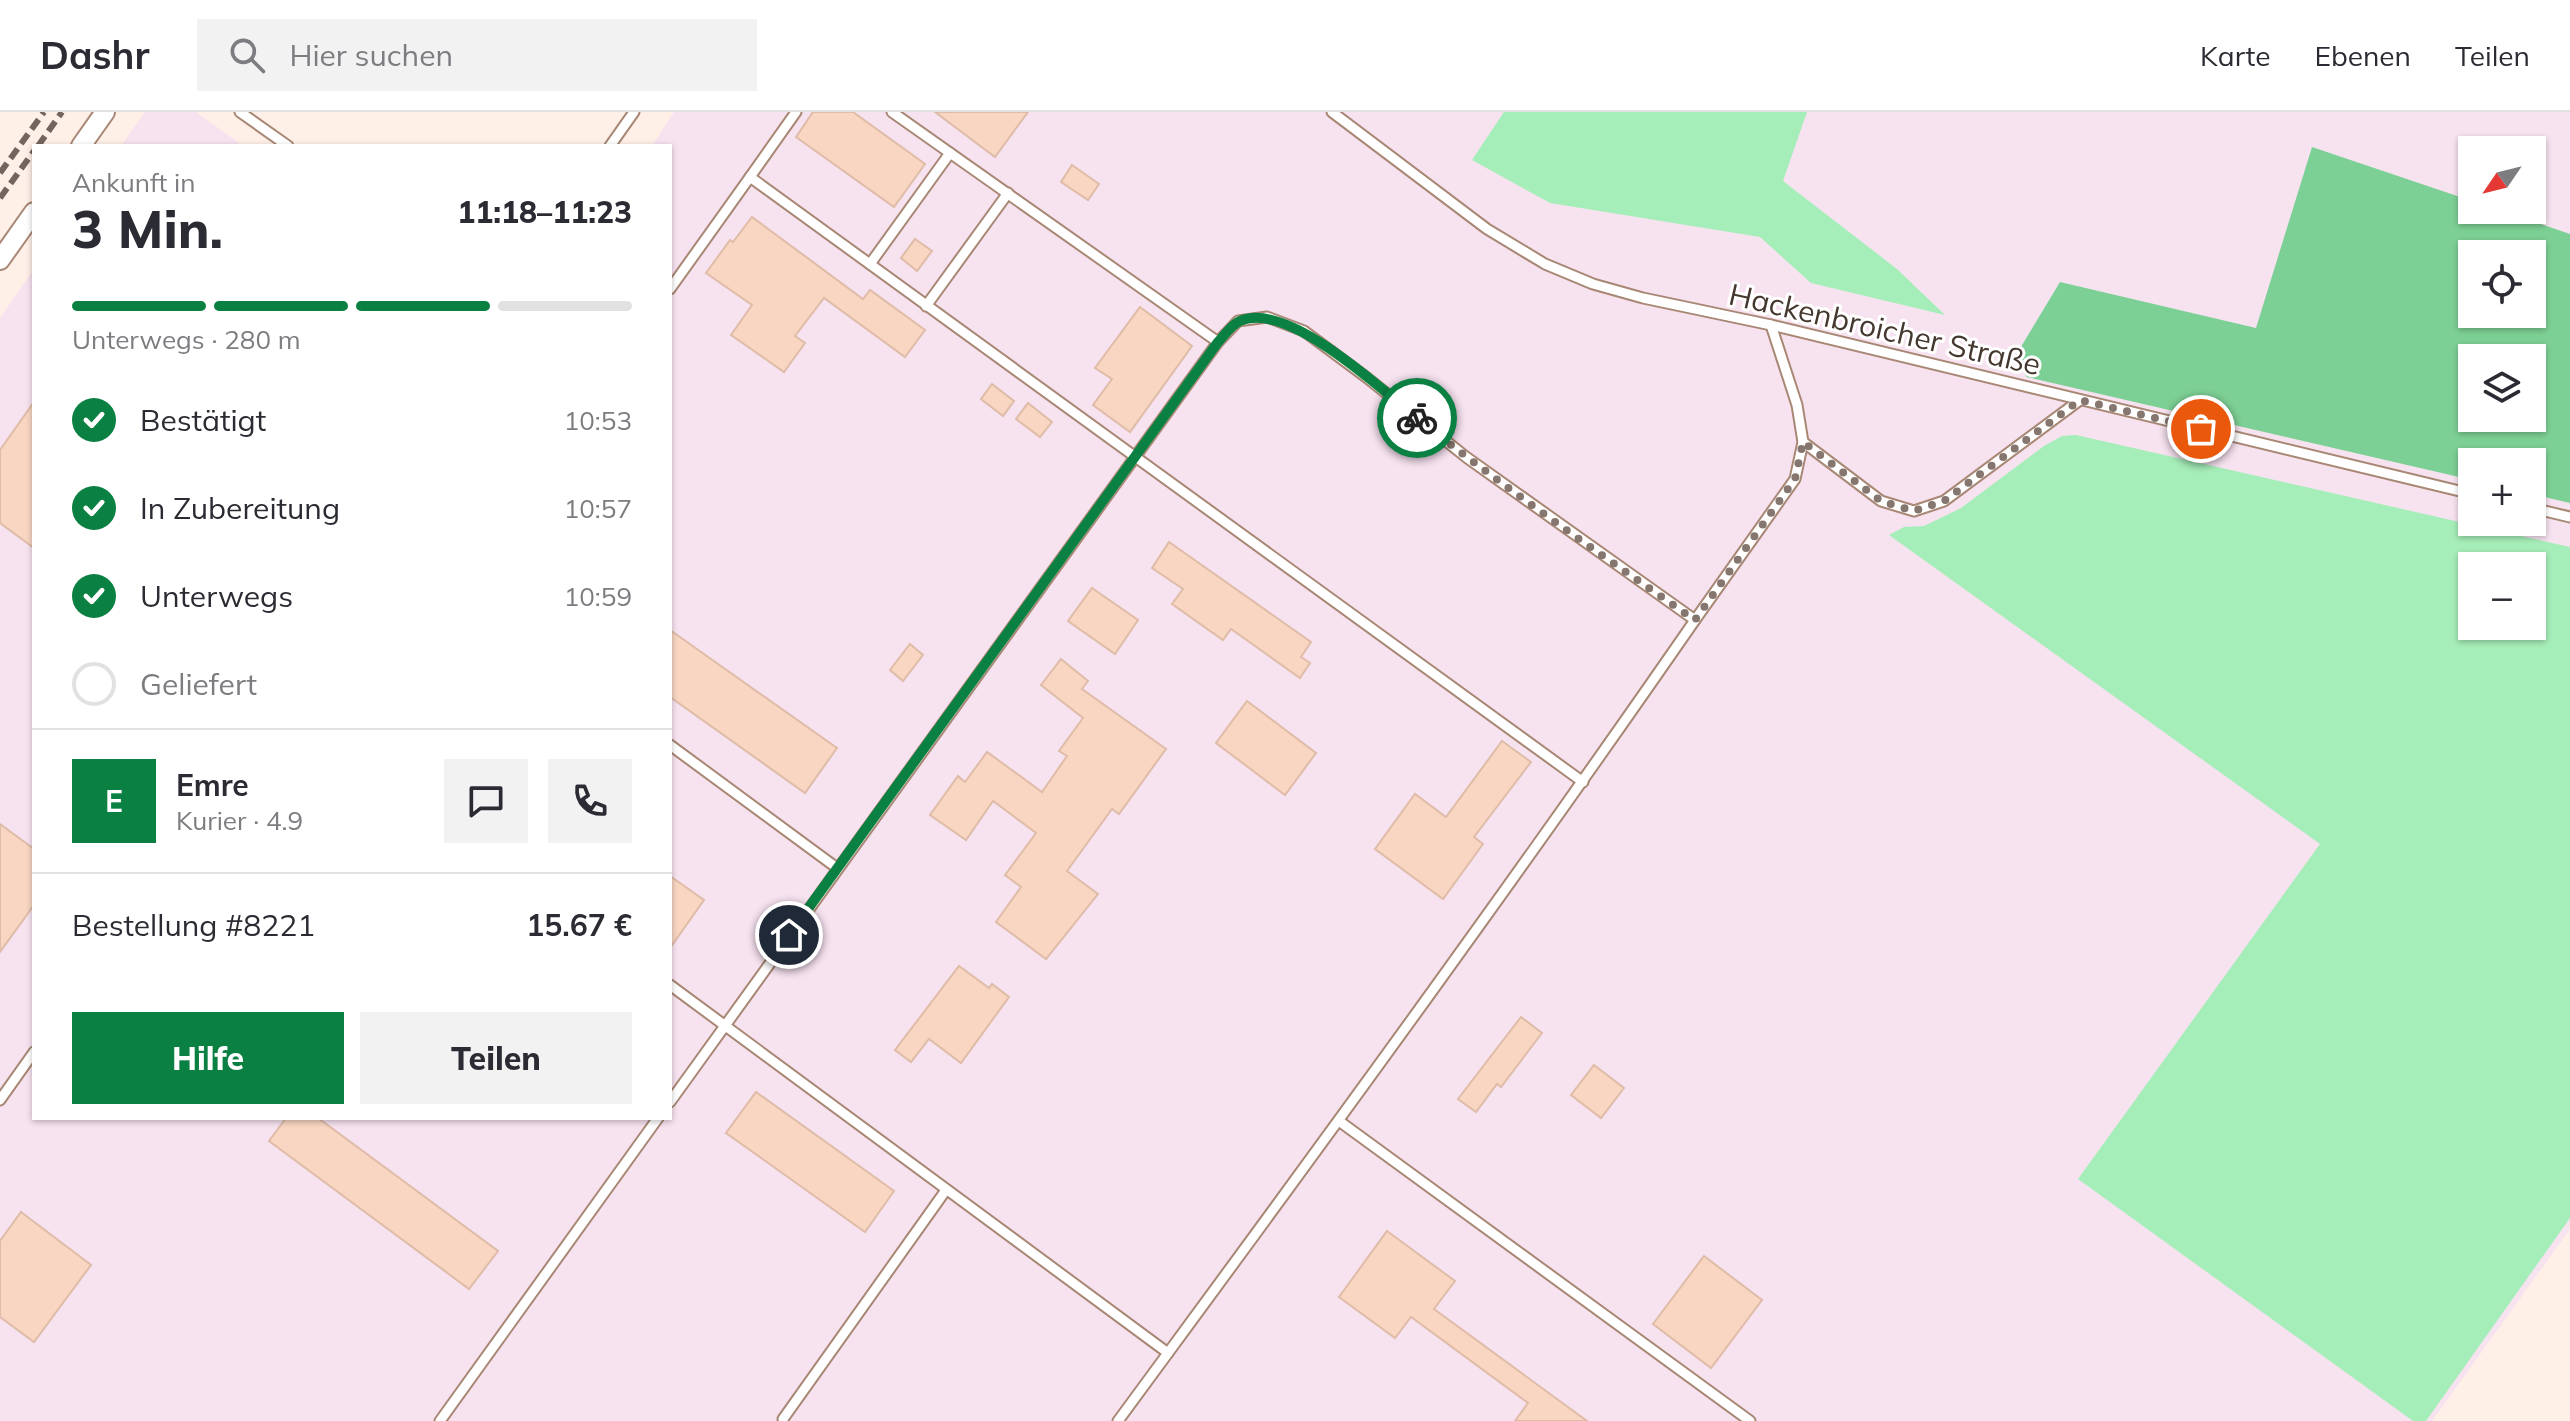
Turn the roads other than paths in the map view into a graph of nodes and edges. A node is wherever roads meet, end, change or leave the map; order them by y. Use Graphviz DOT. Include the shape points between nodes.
graph roads {
  1 [pos="105,112"];
  2 [pos="240,112"];
  3 [pos="634,112"];
  4 [pos="796,112"];
  5 [pos="892,112"];
  6 [pos="1332,112"];
  7 [pos="82,144"];
  8 [pos="285,144"];
  9 [pos="611,144"];
  10 [pos="950,153"];
  11 [pos="750,177"];
  12 [pos="1008,193"];
  13 [pos="32,215"];
  14 [pos="0,260"];
  15 [pos="870,264"];
  16 [pos="672,286"];
  17 [pos="926,306"];
  18 [pos="1771,325"];
  19 [pos="1218,342"];
  20 [pos="2080,400"];
  21 [pos="1803,442"];
  22 [pos="1134,458"];
  23 [pos="2458,491"];
  24 [pos="2546,511"];
  25 [pos="2570,517"];
  26 [pos="1695,620"];
  27 [pos="672,746"];
  28 [pos="1583,782"];
  29 [pos="837,868"];
  30 [pos="672,986"];
  31 [pos="725,1025"];
  32 [pos="32,1055"];
  33 [pos="672,1099"];
  34 [pos="0,1100"];
  35 [pos="657,1120"];
  36 [pos="1339,1121"];
  37 [pos="946,1190"];
  38 [pos="1168,1353"];
  39 [pos="783,1419"];
  40 [pos="440,1421"];
  41 [pos="1118,1421"];
  42 [pos="1750,1421"];
  1 -- 7 [label="street"];
  2 -- 8 [label="lane"];
  3 -- 9 [label="lane"];
  4 -- 11 [label="lane"];
  5 -- 10 [label="lane"];
  6 -- 18 [label="lane, Hackenbroicher Straße" via="1487,229 1545,264 1643,298"];
  10 -- 12 [label="lane"];
  10 -- 15 [label="lane"];
  11 -- 15 [label="lane"];
  11 -- 16 [label="lane"];
  12 -- 17 [label="lane"];
  12 -- 19 [label="lane"];
  13 -- 14 [label="street"];
  15 -- 17 [label="lane"];
  17 -- 22 [label="lane"];
  18 -- 20 [label="lane, Hackenbroicher Straße"];
  18 -- 21 [label="lane"];
  19 -- 22 [label="lane"];
  19 -- 26 [label="lane" via="1238,321 1267,317 1304,331 1466,457"];
  20 -- 21 [label="lane" via="1944,501 1914,511 1881,501"];
  20 -- 23 [label="lane, Hackenbroicher Straße"];
  21 -- 26 [label="lane" via="1795,479"];
  22 -- 28 [label="lane"];
  22 -- 29 [label="lane"];
  24 -- 25 [label="lane"];
  26 -- 28 [label="lane"];
  27 -- 29 [label="lane"];
  28 -- 36 [label="lane"];
  29 -- 31 [label="lane"];
  30 -- 31 [label="lane"];
  31 -- 33 [label="lane"];
  31 -- 37 [label="lane"];
  32 -- 34 [label="lane"];
  35 -- 40 [label="lane"];
  36 -- 38 [label="lane"];
  36 -- 42 [label="lane"];
  37 -- 38 [label="lane"];
  37 -- 39 [label="lane"];
  38 -- 41 [label="lane"];
}
